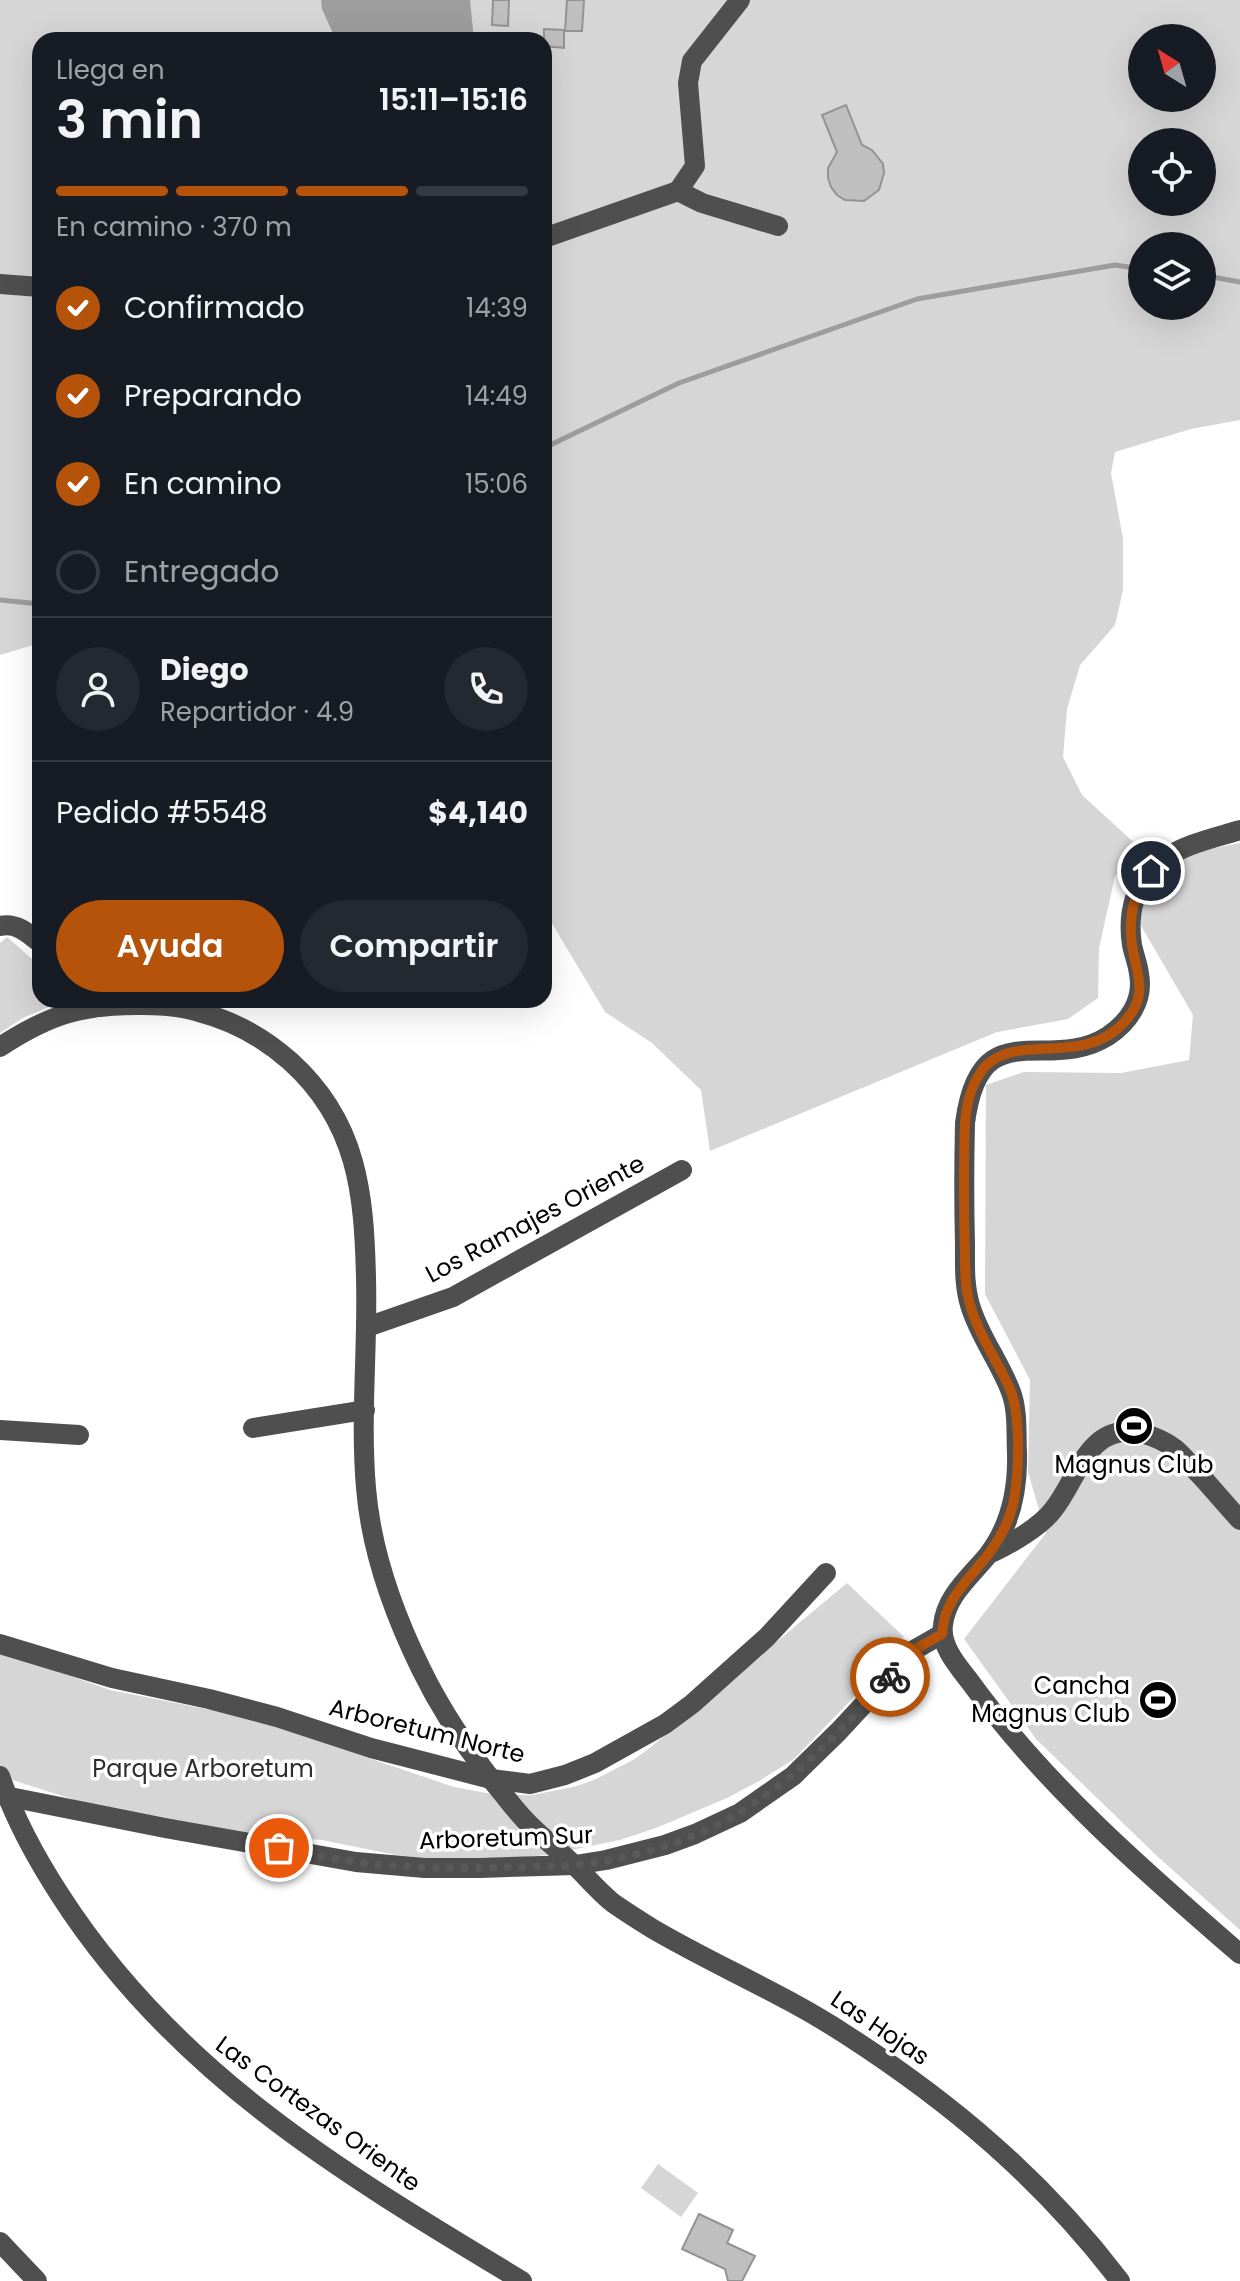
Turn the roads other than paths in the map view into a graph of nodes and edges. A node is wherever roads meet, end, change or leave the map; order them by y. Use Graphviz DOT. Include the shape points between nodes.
graph roads {
  1 [pos="740,0"];
  2 [pos="678,191"];
  3 [pos="778,226"];
  4 [pos="552,235"];
  5 [pos="0,284"];
  6 [pos="32,286"];
  7 [pos="1240,830"];
  8 [pos="3,919"];
  9 [pos="32,936"];
  10 [pos="84,1008"];
  11 [pos="180,1008"];
  12 [pos="0,1047"];
  13 [pos="682,1170"];
  14 [pos="367,1327"];
  15 [pos="365,1410"];
  16 [pos="253,1428"];
  17 [pos="0,1430"];
  18 [pos="79,1435"];
  19 [pos="1240,1520"];
  20 [pos="989,1553"];
  21 [pos="826,1573"];
  22 [pos="942,1634"];
  23 [pos="0,1644"];
  24 [pos="0,1776"];
  25 [pos="491,1779"];
  26 [pos="3,1796"];
  27 [pos="575,1865"];
  28 [pos="1240,1954"];
  29 [pos="3,2249"];
  30 [pos="37,2281"];
  31 [pos="522,2281"];
  32 [pos="1120,2281"];
  1 -- 2 [label="street" via="692,61 688,83 695,166"];
  2 -- 3 [label="street"];
  2 -- 4 [label="street"];
  5 -- 6 [label="street"];
  7 -- 20 [label="street" via="1172,854 1144,879 1131,917 1140,991 1135,1007 1117,1029 1078,1047 1005,1054 984,1068 971,1092 965,1123 966,1288 1011,1392 1017,1456 1010,1514"];
  8 -- 9 [label="street"];
  10 -- 12 [label="street"];
  11 -- 14 [label="street" via="238,1026 280,1052 316,1088 340,1127 353,1157 364,1210"];
  13 -- 14 [label="street, Los Ramajes Oriente" via="453,1297"];
  14 -- 15 [label="street"];
  15 -- 16 [label="street"];
  15 -- 25 [label="street" via="366,1490 392,1601 437,1699"];
  17 -- 18 [label="street"];
  19 -- 20 [label="street" via="1177,1450 1161,1439 1114,1432 1091,1448 1049,1515"];
  20 -- 22 [label="street" via="956,1592"];
  21 -- 25 [label="street, Arboretum Norte" via="767,1637 665,1724 565,1775 530,1784"];
  22 -- 27 [label="street, Arboretum Sur" via="914,1650 793,1776 740,1813 665,1845"];
  22 -- 28 [label="street" via="960,1667 1030,1757"];
  23 -- 25 [label="street, Arboretum Norte"];
  24 -- 26 [label="street, Las Cortezas Oriente"];
  25 -- 27 [label="street" via="527,1822"];
  26 -- 27 [label="street, Arboretum Sur" via="356,1862 425,1868"];
  26 -- 31 [label="street, Las Cortezas Oriente" via="91,1940 189,2051 346,2172"];
  27 -- 32 [label="street, Las Hojas" via="611,1901 654,1929 844,2033 946,2105 1025,2172"];
  29 -- 30 [label="street"];
}
